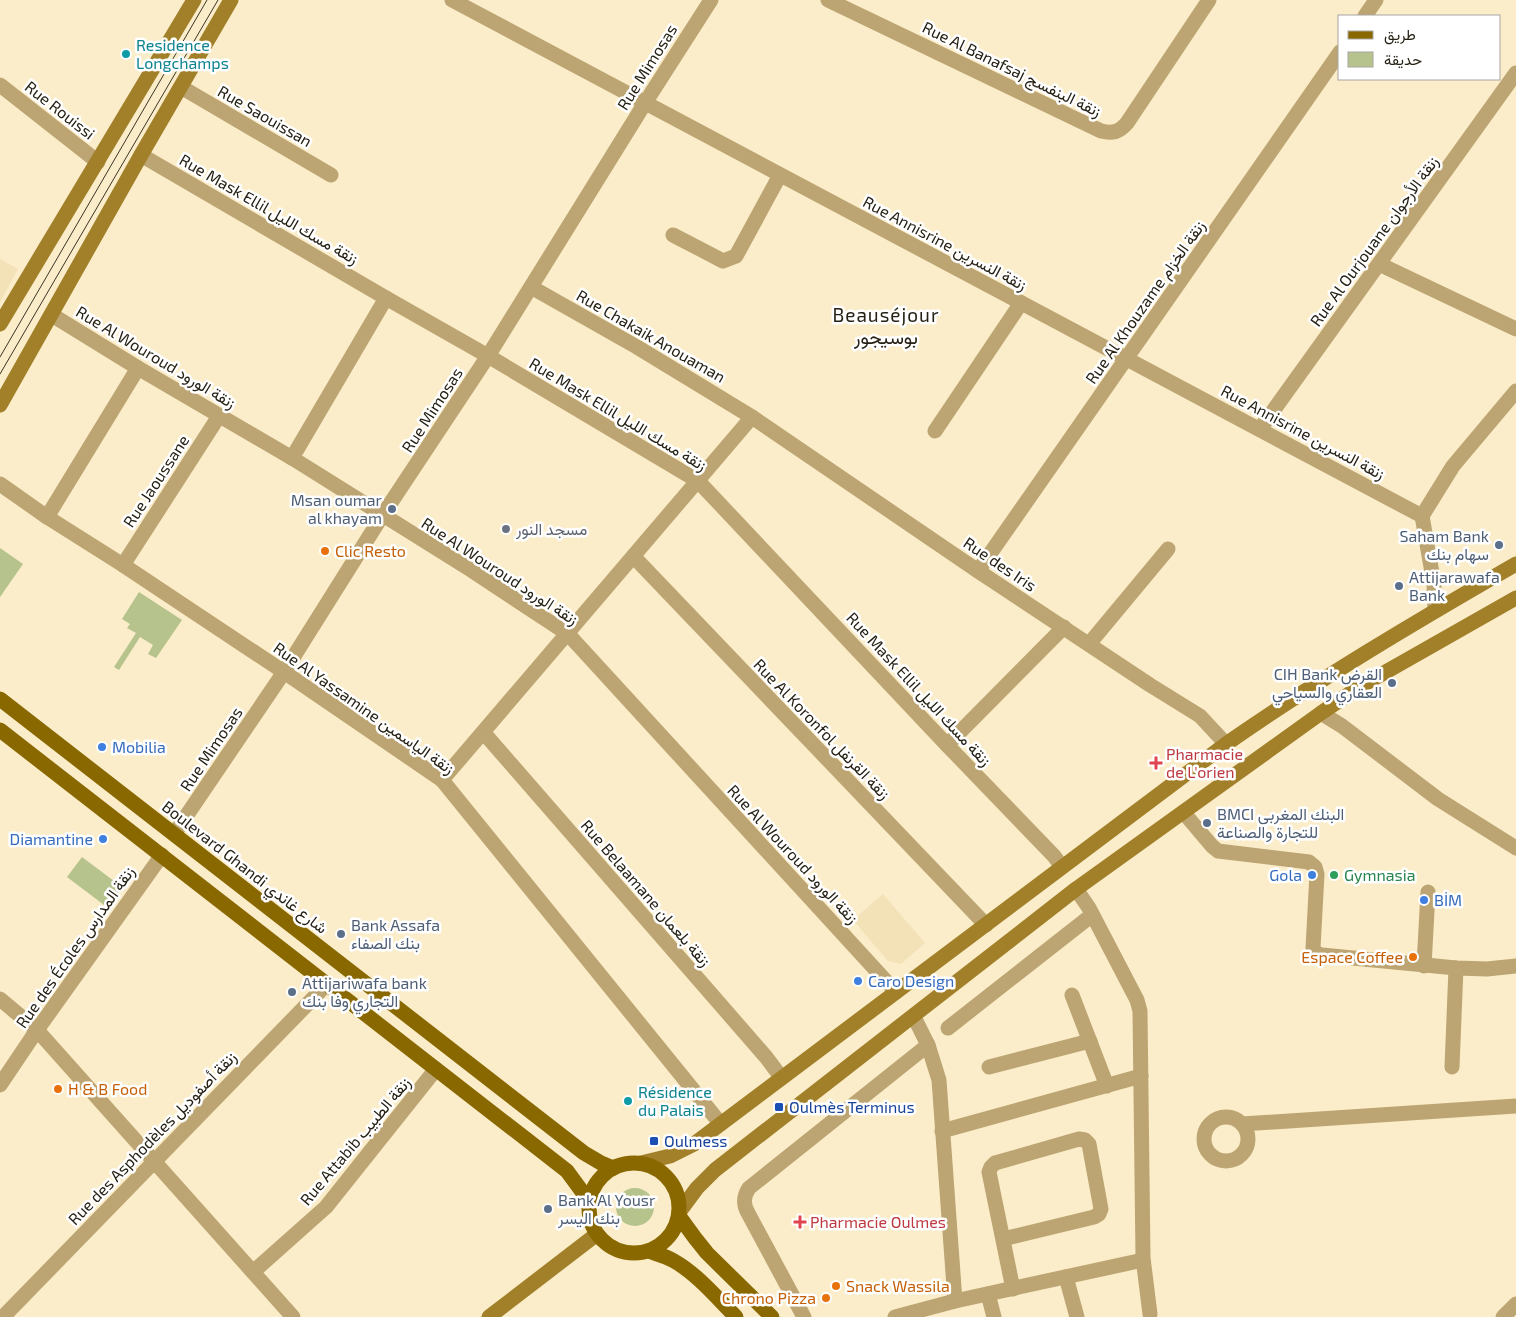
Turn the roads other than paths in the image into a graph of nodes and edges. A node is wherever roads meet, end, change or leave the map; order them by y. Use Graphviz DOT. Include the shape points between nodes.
graph roads {
  1 [pos="194,0"];
  2 [pos="231,0"];
  3 [pos="452,0"];
  4 [pos="711,0"];
  5 [pos="828,0"];
  6 [pos="1209,0"];
  7 [pos="1376,0"];
  8 [pos="1366,15"];
  9 [pos="1338,55"];
  10 [pos="1516,73"];
  11 [pos="0,85"];
  12 [pos="181,87"];
  13 [pos="645,103"];
  14 [pos="141,155"];
  15 [pos="98,162"];
  16 [pos="331,175"];
  17 [pos="780,175"];
  18 [pos="673,235"];
  19 [pos="1379,264"];
  20 [pos="531,287"];
  21 [pos="386,298"];
  22 [pos="1021,303"];
  23 [pos="52,315"];
  24 [pos="0,324"];
  25 [pos="1516,329"];
  26 [pos="488,356"];
  27 [pos="1127,358"];
  28 [pos="138,368"];
  29 [pos="1516,391"];
  30 [pos="0,406"];
  31 [pos="219,416"];
  32 [pos="752,417"];
  33 [pos="1260,429"];
  34 [pos="935,431"];
  35 [pos="292,458"];
  36 [pos="698,481"];
  37 [pos="0,484"];
  38 [pos="382,516"];
  39 [pos="1422,516"];
  40 [pos="47,517"];
  41 [pos="1168,550"];
  42 [pos="634,557"];
  43 [pos="1516,564"];
  44 [pos="123,565"];
  45 [pos="978,571"];
  46 [pos="1516,598"];
  47 [pos="1435,610"];
  48 [pos="1064,627"];
  49 [pos="568,634"];
  50 [pos="1089,644"];
  51 [pos="284,672"];
  52 [pos="0,699"];
  53 [pos="1321,713"];
  54 [pos="0,730"];
  55 [pos="484,733"];
  56 [pos="1226,744"];
  57 [pos="947,745"];
  58 [pos="442,780"];
  59 [pos="1184,812"];
  60 [pos="174,834"];
  61 [pos="1516,848"];
  62 [pos="162,855"];
  63 [pos="1062,867"];
  64 [pos="1076,889"];
  65 [pos="1428,892"];
  66 [pos="1092,915"];
  67 [pos="986,925"];
  68 [pos="1424,966"];
  69 [pos="1516,966"];
  70 [pos="1456,968"];
  71 [pos="326,985"];
  72 [pos="896,992"];
  73 [pos="1072,995"];
  74 [pos="0,999"];
  75 [pos="914,1017"];
  76 [pos="948,1028"];
  77 [pos="37,1030"];
  78 [pos="1090,1041"];
  79 [pos="928,1045"];
  80 [pos="989,1067"];
  81 [pos="1452,1067"];
  82 [pos="436,1069"];
  83 [pos="1141,1076"];
  84 [pos="781,1077"];
  85 [pos="0,1084"];
  86 [pos="1107,1086"];
  87 [pos="1516,1106"];
  88 [pos="720,1123"];
  89 [pos="1242,1124"];
  90 [pos="942,1131"];
  91 [pos="154,1161"];
  92 [pos="641,1163"];
  93 [pos="614,1168"];
  94 [pos="589,1201"];
  95 [pos="679,1214"];
  96 [pos="597,1234"];
  97 [pos="1003,1239"];
  98 [pos="648,1251"];
  99 [pos="1143,1260"];
  100 [pos="253,1272"];
  101 [pos="1066,1277"];
  102 [pos="1013,1289"];
  103 [pos="988,1294"];
  104 [pos="955,1301"];
  105 [pos="1516,1304"];
  106 [pos="1150,1314"];
  107 [pos="1,1317"];
  108 [pos="293,1317"];
  109 [pos="489,1317"];
  110 [pos="736,1317"];
  111 [pos="772,1317"];
  112 [pos="804,1317"];
  113 [pos="895,1317"];
  114 [pos="994,1317"];
  115 [pos="1077,1317"];
  116 [pos="1503,1317"];
  1 -- 15 [label="main road"];
  2 -- 12 [label="main road"];
  3 -- 13 [label="street, Rue Annisrine زنقة النسرين"];
  4 -- 13 [label="street, Rue Mimosas"];
  5 -- 6 [label="street, Rue Al Banafsaj زنقة البنفسج" via="1092,127 1114,133 1127,123"];
  7 -- 8 [label="street"];
  9 -- 27 [label="street, Rue Al Khouzame زنقة الخزام"];
  10 -- 19 [label="street, Rue Al Ourjouane زنقة الأرجوان"];
  11 -- 15 [label="street, Rue Rouissi"];
  12 -- 14 [label="main road"];
  12 -- 16 [label="street, Rue Saouissan"];
  13 -- 17 [label="street, Rue Annisrine زنقة النسرين"];
  13 -- 20 [label="street, Rue Mimosas"];
  14 -- 21 [label="street, Rue Mask Ellil زنقة مسك الليل"];
  14 -- 23 [label="main road"];
  15 -- 24 [label="main road"];
  17 -- 18 [label="street" via="736,256 723,261"];
  17 -- 22 [label="street, Rue Annisrine زنقة النسرين"];
  19 -- 25 [label="street"];
  19 -- 33 [label="street, Rue Al Ourjouane زنقة الأرجوان"];
  20 -- 26 [label="street, Rue Mimosas"];
  20 -- 32 [label="street, Rue Chakaik Anouaman"];
  21 -- 26 [label="street, Rue Mask Ellil زنقة مسك الليل"];
  21 -- 35 [label="street"];
  22 -- 27 [label="street, Rue Annisrine زنقة النسرين"];
  22 -- 34 [label="street"];
  23 -- 28 [label="street, Rue Al Wouroud زنقة الورود"];
  23 -- 30 [label="main road"];
  26 -- 36 [label="street, Rue Mask Ellil زنقة مسك الليل"];
  26 -- 38 [label="street, Rue Mimosas"];
  27 -- 33 [label="street, Rue Annisrine زنقة النسرين"];
  27 -- 45 [label="street, Rue Al Khouzame زنقة الخزام"];
  28 -- 31 [label="street, Rue Al Wouroud زنقة الورود"];
  28 -- 40 [label="street"];
  29 -- 39 [label="street" via="1453,466"];
  31 -- 35 [label="street, Rue Al Wouroud زنقة الورود"];
  31 -- 44 [label="street, Rue Jaoussane"];
  32 -- 36 [label="street"];
  32 -- 45 [label="street, Rue des Iris"];
  33 -- 39 [label="street, Rue Annisrine زنقة النسرين"];
  35 -- 38 [label="street, Rue Al Wouroud زنقة الورود"];
  36 -- 42 [label="street"];
  36 -- 57 [label="street, Rue Mask Ellil زنقة مسك الليل"];
  37 -- 40 [label="street, Rue Al Yassamine زنقة الياسمين"];
  38 -- 49 [label="street, Rue Al Wouroud زنقة الورود"];
  38 -- 51 [label="street, Rue Mimosas"];
  39 -- 47 [label="street" via="1434,584"];
  40 -- 44 [label="street, Rue Al Yassamine زنقة الياسمين"];
  41 -- 50 [label="street"];
  42 -- 49 [label="street"];
  42 -- 67 [label="street, Rue Al Koronfol زنقة القرنفل"];
  43 -- 47 [label="main road"];
  44 -- 51 [label="street, Rue Al Yassamine زنقة الياسمين"];
  45 -- 48 [label="street, Rue des Iris"];
  46 -- 53 [label="main road" via="1361,686"];
  47 -- 56 [label="main road" via="1321,680"];
  48 -- 50 [label="street, Rue des Iris"];
  48 -- 57 [label="street"];
  49 -- 55 [label="street"];
  49 -- 72 [label="street, Rue Al Wouroud زنقة الورود"];
  50 -- 56 [label="street, Rue des Iris" via="1200,716"];
  51 -- 58 [label="street, Rue Al Yassamine زنقة الياسمين"];
  51 -- 60 [label="street, Rue Mimosas"];
  52 -- 60 [label="main road, Boulevard Ghandi شارع غاندي"];
  53 -- 59 [label="main road"];
  53 -- 61 [label="street" via="1438,799"];
  54 -- 62 [label="main road"];
  55 -- 58 [label="street"];
  55 -- 84 [label="street, Rue Belaamane زنقة بلعمان"];
  56 -- 63 [label="main road"];
  57 -- 63 [label="street, Rue Mask Ellil زنقة مسك الليل"];
  58 -- 88 [label="street, Rue Al Yassamine زنقة الياسمين"];
  59 -- 64 [label="main road"];
  59 -- 68 [label="street" via="1218,851 1309,862 1315,867 1313,948 1316,953"];
  60 -- 93 [label="main road, Boulevard Ghandi شارع غاندي" via="584,1153"];
  62 -- 71 [label="main road"];
  62 -- 77 [label="street, Rue des Écoles زنقة المدارس"];
  63 -- 67 [label="main road"];
  64 -- 66 [label="street"];
  64 -- 75 [label="main road"];
  65 -- 68 [label="street"];
  66 -- 76 [label="street"];
  66 -- 83 [label="street" via="1138,1005"];
  67 -- 72 [label="main road"];
  68 -- 70 [label="street"];
  69 -- 70 [label="street"];
  70 -- 81 [label="street"];
  71 -- 82 [label="main road"];
  71 -- 91 [label="street, Rue des Asphodèles زنقة أصفوديل"];
  72 -- 84 [label="main road"];
  73 -- 78 [label="street"];
  74 -- 77 [label="street"];
  75 -- 79 [label="street"];
  75 -- 95 [label="main road" via="706,1177"];
  77 -- 85 [label="street, Rue des Écoles زنقة المدارس"];
  77 -- 91 [label="street"];
  78 -- 80 [label="street"];
  78 -- 86 [label="street"];
  79 -- 90 [label="street" via="939,1080"];
  79 -- 112 [label="street" via="745,1193 748,1213"];
  82 -- 94 [label="main road" via="567,1171"];
  82 -- 100 [label="street, Rue Attabib زنقة الطبيب" via="326,1207"];
  83 -- 86 [label="street"];
  83 -- 99 [label="street"];
  84 -- 88 [label="main road"];
  86 -- 90 [label="street"];
  87 -- 89 [label="street"];
  88 -- 92 [label="main road" via="681,1151"];
  90 -- 104 [label="street"];
  91 -- 100 [label="street"];
  91 -- 107 [label="street, Rue des Asphodèles زنقة أصفوديل"];
  92 -- 93 [label="main road"];
  92 -- 95 [label="main road" via="660,1171 670,1180 678,1195"];
  93 -- 94 [label="main road" via="597,1182"];
  94 -- 96 [label="main road" via="591,1222"];
  95 -- 98 [label="main road" via="670,1236"];
  95 -- 111 [label="main road" via="707,1253"];
  96 -- 98 [label="main road" via="621,1252"];
  96 -- 109 [label="main road"];
  97 -- 97 [label="street" via="991,1166 1079,1139 1085,1140 1091,1153 1101,1209 1099,1214"];
  97 -- 102 [label="street"];
  98 -- 110 [label="main road" via="663,1255 690,1272"];
  99 -- 101 [label="street"];
  99 -- 106 [label="street"];
  100 -- 108 [label="street"];
  101 -- 102 [label="street"];
  101 -- 115 [label="street"];
  102 -- 103 [label="street"];
  103 -- 104 [label="street"];
  103 -- 114 [label="street"];
  104 -- 113 [label="street"];
  105 -- 116 [label="street"];
}
